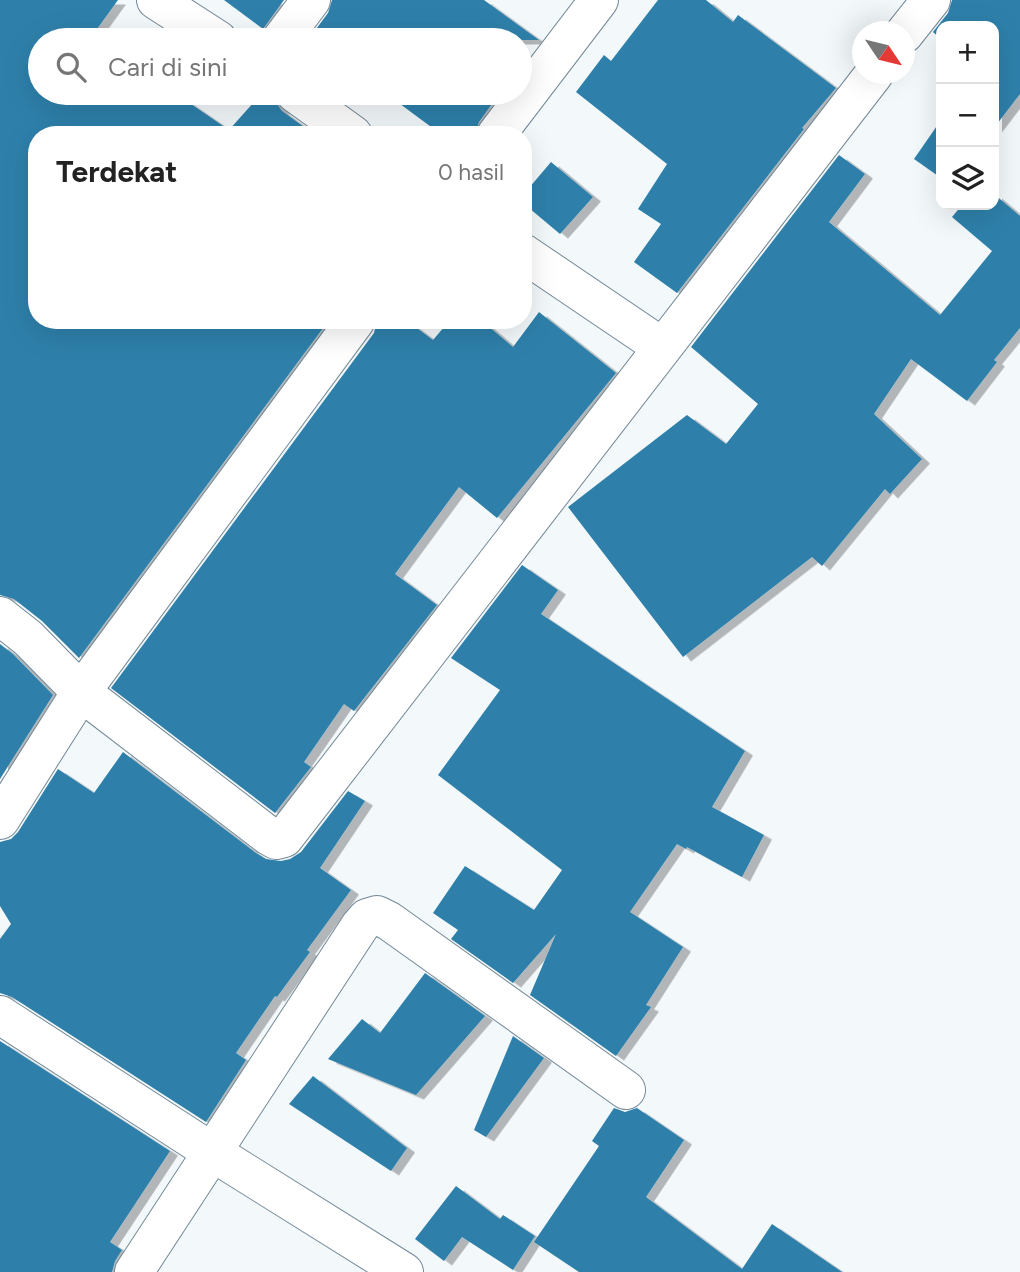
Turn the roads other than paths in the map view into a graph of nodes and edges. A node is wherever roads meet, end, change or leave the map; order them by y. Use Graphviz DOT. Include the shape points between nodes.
graph roads {
  1 [pos="156,0"];
  2 [pos="311,0"];
  3 [pos="599,0"];
  4 [pos="931,0"];
  5 [pos="915,21"];
  6 [pos="199,28"];
  7 [pos="290,28"];
  8 [pos="866,84"];
  9 [pos="532,88"];
  10 [pos="312,105"];
  11 [pos="519,105"];
  12 [pos="341,126"];
  13 [pos="503,126"];
  14 [pos="532,259"];
  15 [pos="349,329"];
  16 [pos="662,347"];
  17 [pos="0,615"];
  18 [pos="81,692"];
  19 [pos="0,820"];
  20 [pos="0,1015"];
  21 [pos="626,1090"];
  22 [pos="212,1152"];
  23 [pos="134,1272"];
  24 [pos="404,1272"];
  1 -- 6 [label="street"];
  2 -- 7 [label="street"];
  3 -- 9 [label="street"];
  4 -- 5 [label="street"];
  8 -- 16 [label="street"];
  10 -- 12 [label="street"];
  11 -- 13 [label="street"];
  14 -- 16 [label="street"];
  15 -- 18 [label="street"];
  16 -- 18 [label="street" via="284,838 269,836"];
  17 -- 18 [label="street"];
  18 -- 19 [label="street"];
  20 -- 22 [label="street"];
  21 -- 22 [label="street" via="377,915 360,926"];
  22 -- 23 [label="street"];
  22 -- 24 [label="street"];
}
